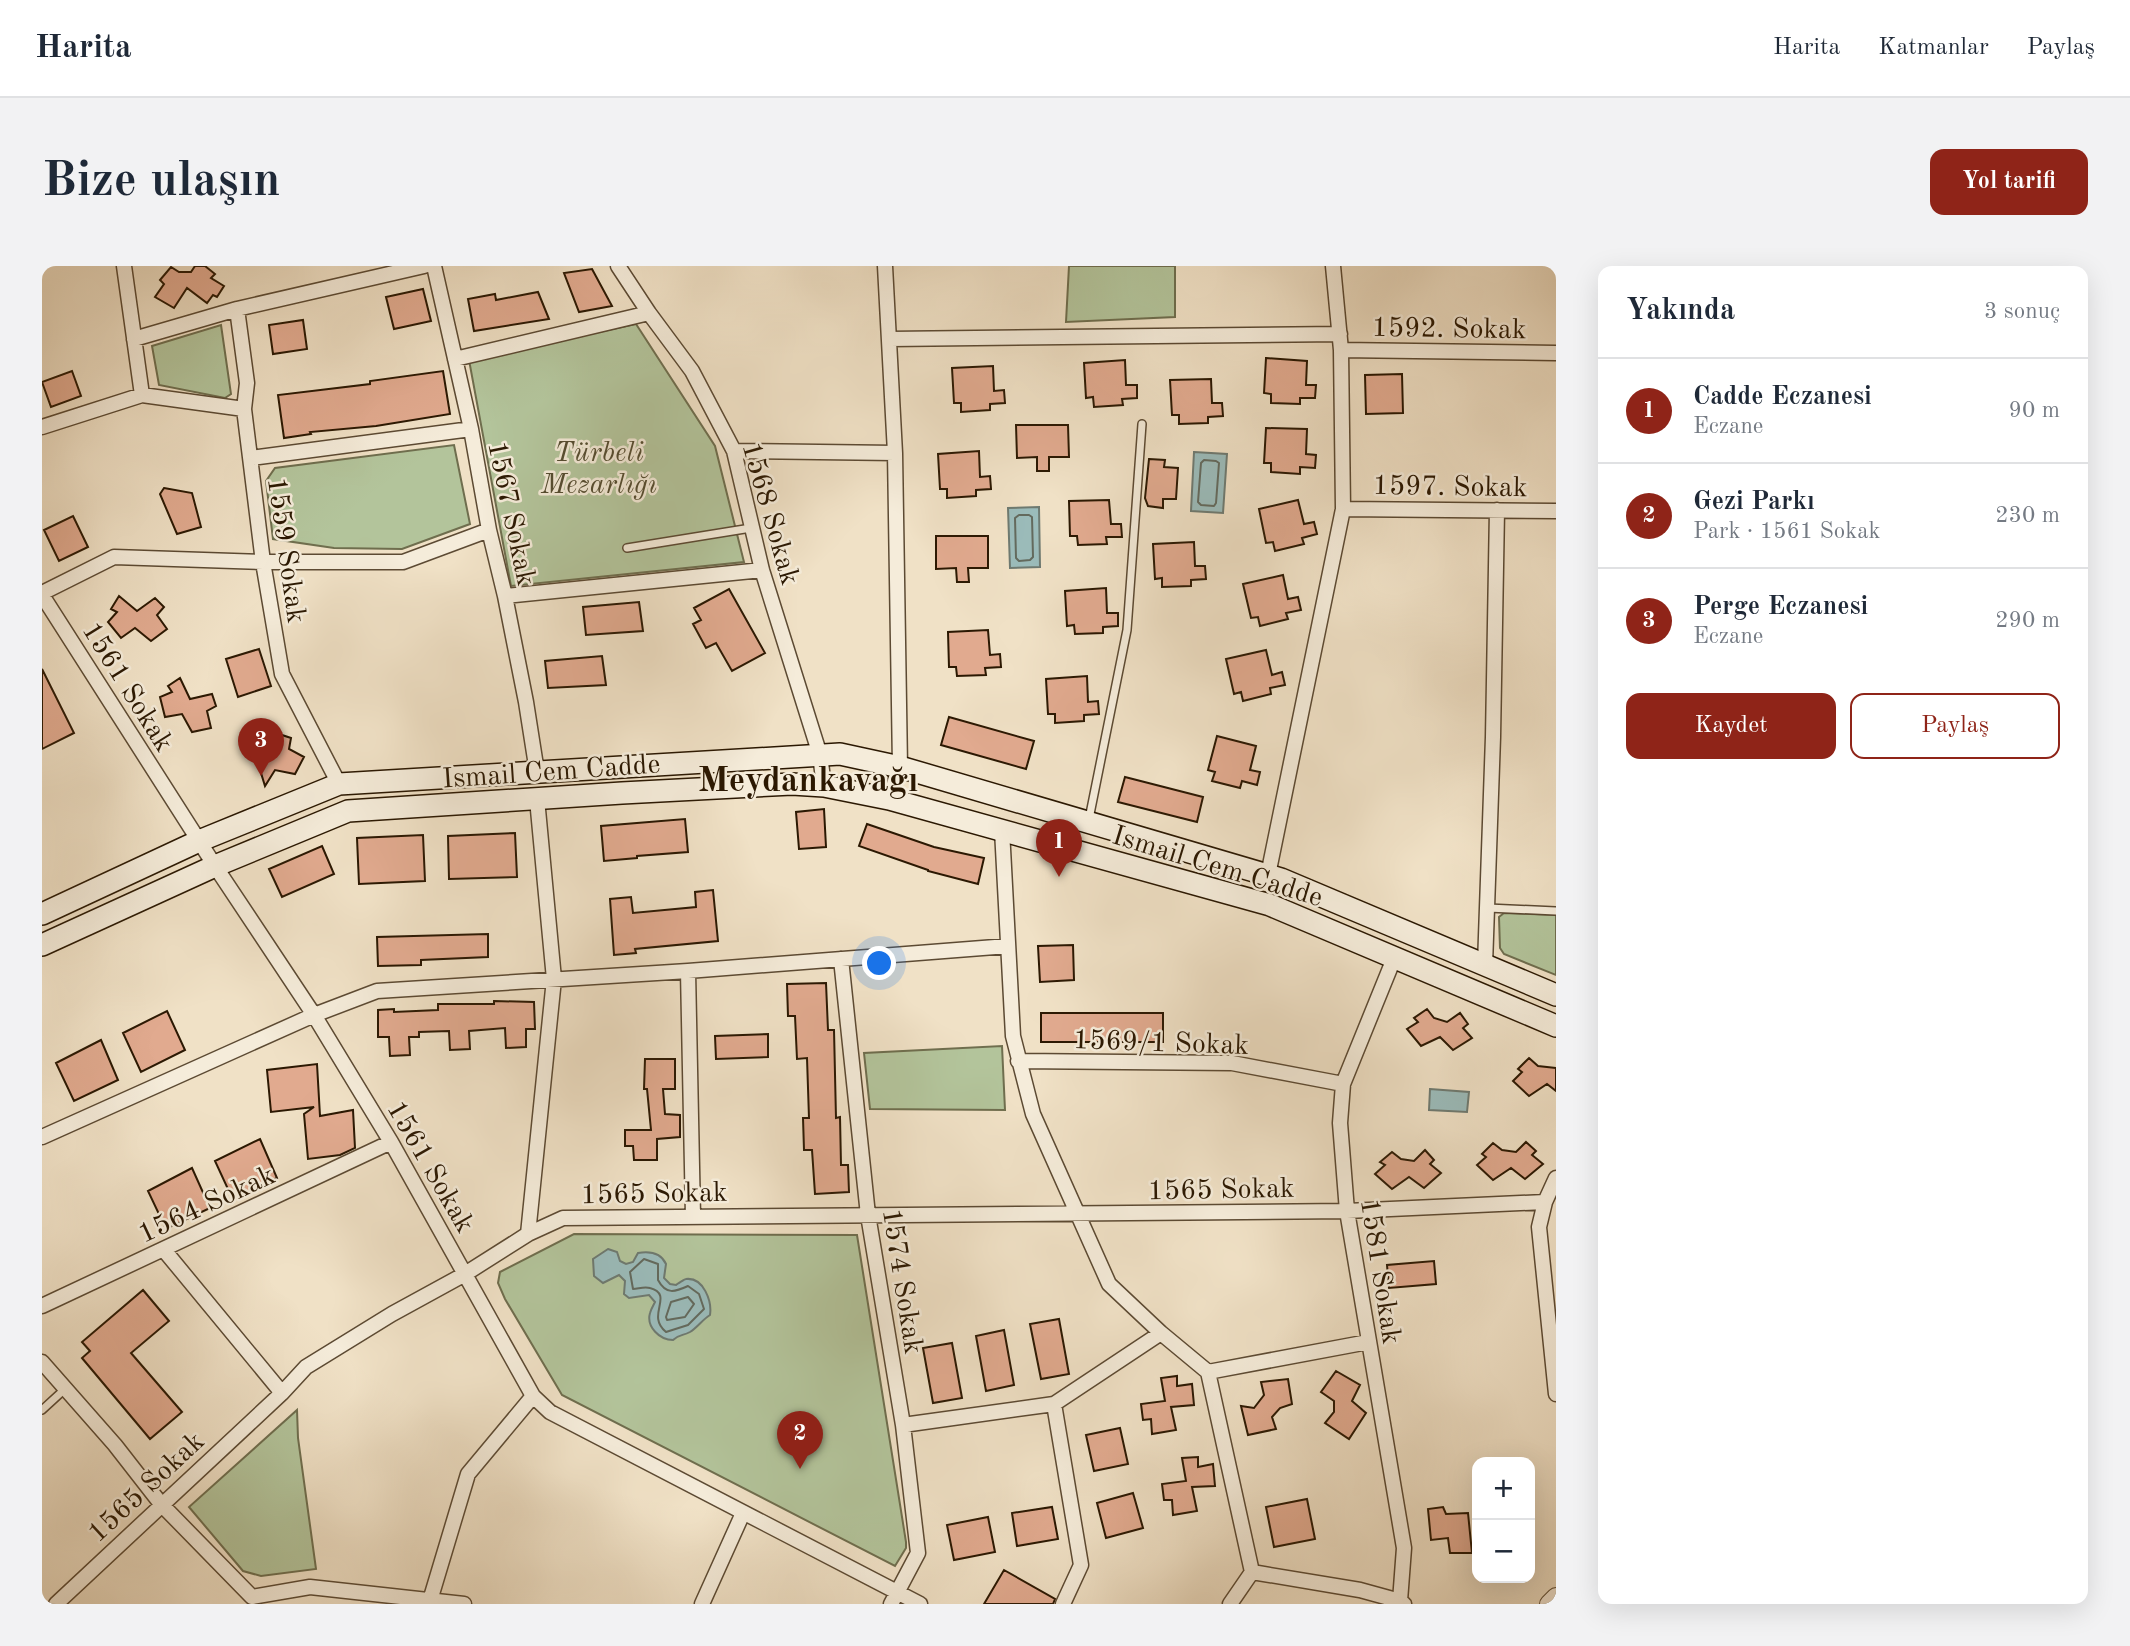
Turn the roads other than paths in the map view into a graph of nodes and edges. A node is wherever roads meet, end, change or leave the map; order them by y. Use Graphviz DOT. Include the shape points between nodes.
graph roads {
  1 [pos="124,266"];
  2 [pos="424,266"];
  3 [pos="434,266"];
  4 [pos="618,266"];
  5 [pos="885,266"];
  6 [pos="1333,266"];
  7 [pos="237,309"];
  8 [pos="649,313"];
  9 [pos="1340,334"];
  10 [pos="134,339"];
  11 [pos="890,339"];
  12 [pos="1341,350"];
  13 [pos="1556,353"];
  14 [pos="455,359"];
  15 [pos="142,395"];
  16 [pos="244,409"];
  17 [pos="1142,424"];
  18 [pos="42,427"];
  19 [pos="471,429"];
  20 [pos="734,451"];
  21 [pos="895,453"];
  22 [pos="250,458"];
  23 [pos="1343,509"];
  24 [pos="1497,510"];
  25 [pos="1556,511"];
  26 [pos="751,528"];
  27 [pos="489,530"];
  28 [pos="627,548"];
  29 [pos="263,562"];
  30 [pos="762,570"];
  31 [pos="42,594"];
  32 [pos="505,596"];
  33 [pos="820,755"];
  34 [pos="900,767"];
  35 [pos="537,772"];
  36 [pos="339,784"];
  37 [pos="824,786"];
  38 [pos="537,799"];
  39 [pos="889,799"];
  40 [pos="1088,823"];
  41 [pos="1002,830"];
  42 [pos="198,841"];
  43 [pos="215,866"];
  44 [pos="1268,875"];
  45 [pos="1488,908"];
  46 [pos="1556,911"];
  47 [pos="42,914"];
  48 [pos="42,944"];
  49 [pos="1008,946"];
  50 [pos="1395,956"];
  51 [pos="841,959"];
  52 [pos="1485,965"];
  53 [pos="688,971"];
  54 [pos="554,978"];
  55 [pos="1556,995"];
  56 [pos="314,1015"];
  57 [pos="1556,1026"];
  58 [pos="1018,1061"];
  59 [pos="1343,1084"];
  60 [pos="42,1137"];
  61 [pos="391,1142"];
  62 [pos="1556,1178"];
  63 [pos="1545,1202"];
  64 [pos="1347,1211"];
  65 [pos="868,1214"];
  66 [pos="1077,1214"];
  67 [pos="693,1216"];
  68 [pos="528,1234"];
  69 [pos="164,1250"];
  70 [pos="465,1273"];
  71 [pos="1550,1274"];
  72 [pos="42,1307"];
  73 [pos="1161,1333"];
  74 [pos="1368,1342"];
  75 [pos="42,1362"];
  76 [pos="1208,1372"];
  77 [pos="66,1388"];
  78 [pos="282,1393"];
  79 [pos="1556,1394"];
  80 [pos="533,1396"];
  81 [pos="1054,1404"];
  82 [pos="42,1410"];
  83 [pos="903,1425"];
  84 [pos="161,1504"];
  85 [pos="743,1513"];
  86 [pos="1252,1572"];
  87 [pos="1556,1597"];
  88 [pos="895,1599"];
  89 [pos="251,1600"];
  90 [pos="1402,1602"];
  91 [pos="429,1603"];
  92 [pos="56,1604"];
  93 [pos="464,1604"];
  94 [pos="702,1604"];
  95 [pos="920,1604"];
  96 [pos="1063,1604"];
  97 [pos="1230,1604"];
  98 [pos="1549,1604"];
  1 -- 10 [label="street"];
  2 -- 7 [label="street"];
  3 -- 14 [label="street, 1567 Sokak"];
  4 -- 8 [label="street, 1568 Sokak"];
  5 -- 11 [label="street"];
  6 -- 9 [label="street"];
  7 -- 10 [label="street"];
  7 -- 16 [label="street, 1559 Sokak" via="247,383"];
  8 -- 14 [label="street"];
  8 -- 20 [label="street, 1568 Sokak" via="692,371"];
  9 -- 11 [label="street"];
  9 -- 12 [label="street"];
  10 -- 15 [label="street"];
  11 -- 21 [label="street"];
  12 -- 13 [label="street, 1592. Sokak"];
  12 -- 23 [label="street"];
  14 -- 19 [label="street, 1567 Sokak"];
  15 -- 16 [label="street"];
  15 -- 18 [label="street"];
  16 -- 22 [label="street, 1559 Sokak"];
  17 -- 40 [label="lane" via="1127,630"];
  19 -- 22 [label="street"];
  19 -- 27 [label="street, 1567 Sokak"];
  20 -- 21 [label="street"];
  20 -- 26 [label="street, 1568 Sokak"];
  21 -- 34 [label="street"];
  22 -- 29 [label="street, 1559 Sokak"];
  23 -- 24 [label="street, 1597. Sokak"];
  23 -- 44 [label="street"];
  24 -- 25 [label="street, 1597. Sokak"];
  24 -- 45 [label="street"];
  26 -- 28 [label="lane"];
  26 -- 30 [label="street, 1568 Sokak"];
  27 -- 29 [label="street" via="403,562"];
  27 -- 32 [label="street, 1567 Sokak"];
  29 -- 31 [label="street" via="114,557"];
  29 -- 36 [label="street, 1559 Sokak" via="282,674"];
  30 -- 32 [label="street"];
  30 -- 33 [label="street, 1568 Sokak"];
  31 -- 42 [label="street, 1561 Sokak"];
  32 -- 35 [label="street, 1567 Sokak"];
  33 -- 34 [label="main road, Ismail Cem Cadde" via="840,754"];
  33 -- 35 [label="main road, Ismail Cem Cadde"];
  33 -- 37 [label="street, 1568 Sokak"];
  34 -- 39 [label="street"];
  34 -- 40 [label="main road, Ismail Cem Cadde"];
  35 -- 36 [label="main road, Ismail Cem Cadde"];
  36 -- 42 [label="main road, Ismail Cem Cadde"];
  37 -- 38 [label="main road, Ismail Cem Cadde"];
  37 -- 39 [label="main road, Ismail Cem Cadde"];
  38 -- 43 [label="main road, Ismail Cem Cadde" via="348,811"];
  38 -- 54 [label="street"];
  39 -- 41 [label="main road, Ismail Cem Cadde"];
  40 -- 44 [label="main road, Ismail Cem Cadde"];
  41 -- 49 [label="street"];
  41 -- 50 [label="main road, Ismail Cem Cadde" via="1270,905"];
  42 -- 43 [label="street, 1561 Sokak"];
  42 -- 47 [label="main road, Ismail Cem Cadde"];
  43 -- 48 [label="main road, Ismail Cem Cadde"];
  43 -- 56 [label="street, 1561 Sokak"];
  44 -- 52 [label="main road, Ismail Cem Cadde"];
  45 -- 46 [label="lane"];
  45 -- 52 [label="street"];
  49 -- 51 [label="street"];
  49 -- 58 [label="street"];
  50 -- 57 [label="main road, Ismail Cem Cadde"];
  50 -- 59 [label="street, 1581 Sokak"];
  51 -- 53 [label="street"];
  51 -- 65 [label="street, 1574 Sokak"];
  52 -- 55 [label="main road, Ismail Cem Cadde"];
  53 -- 54 [label="street"];
  53 -- 67 [label="street"];
  54 -- 56 [label="street" via="377,991"];
  54 -- 68 [label="street"];
  56 -- 60 [label="street"];
  56 -- 61 [label="street, 1561 Sokak"];
  58 -- 59 [label="street, 1569/1 Sokak" via="1232,1063"];
  58 -- 66 [label="street" via="1033,1114"];
  59 -- 64 [label="street, 1581 Sokak" via="1340,1123"];
  61 -- 69 [label="street, 1564 Sokak"];
  61 -- 70 [label="street, 1561 Sokak"];
  62 -- 63 [label="street"];
  63 -- 64 [label="street, 1565 Sokak"];
  63 -- 71 [label="street" via="1539,1227"];
  64 -- 66 [label="street, 1565 Sokak"];
  64 -- 74 [label="street, 1581 Sokak"];
  65 -- 66 [label="street, 1565 Sokak"];
  65 -- 67 [label="street, 1565 Sokak"];
  65 -- 83 [label="street, 1574 Sokak"];
  66 -- 73 [label="street" via="1109,1284"];
  67 -- 68 [label="street, 1565 Sokak" via="563,1217"];
  68 -- 70 [label="street, 1565 Sokak"];
  69 -- 72 [label="street, 1564 Sokak"];
  69 -- 78 [label="street"];
  70 -- 78 [label="street, 1565 Sokak" via="306,1367"];
  70 -- 80 [label="street, 1561 Sokak"];
  71 -- 79 [label="street"];
  73 -- 76 [label="street"];
  73 -- 81 [label="street"];
  74 -- 76 [label="street"];
  74 -- 90 [label="street, 1581 Sokak" via="1404,1548"];
  75 -- 77 [label="street"];
  76 -- 86 [label="street"];
  77 -- 82 [label="lane"];
  77 -- 84 [label="street"];
  78 -- 84 [label="street, 1565 Sokak"];
  80 -- 85 [label="street, 1561 Sokak" via="550,1412"];
  80 -- 91 [label="street" via="468,1474"];
  81 -- 83 [label="street"];
  81 -- 96 [label="street" via="1081,1565"];
  83 -- 88 [label="street, 1574 Sokak" via="918,1553"];
  84 -- 89 [label="street"];
  84 -- 92 [label="street, 1565 Sokak"];
  85 -- 88 [label="street, 1561 Sokak"];
  85 -- 94 [label="street"];
  86 -- 90 [label="street"];
  86 -- 97 [label="street"];
  87 -- 98 [label="street"];
  88 -- 95 [label="street, 1561 Sokak"];
  89 -- 91 [label="street" via="310,1587"];
  91 -- 93 [label="street"];
}
